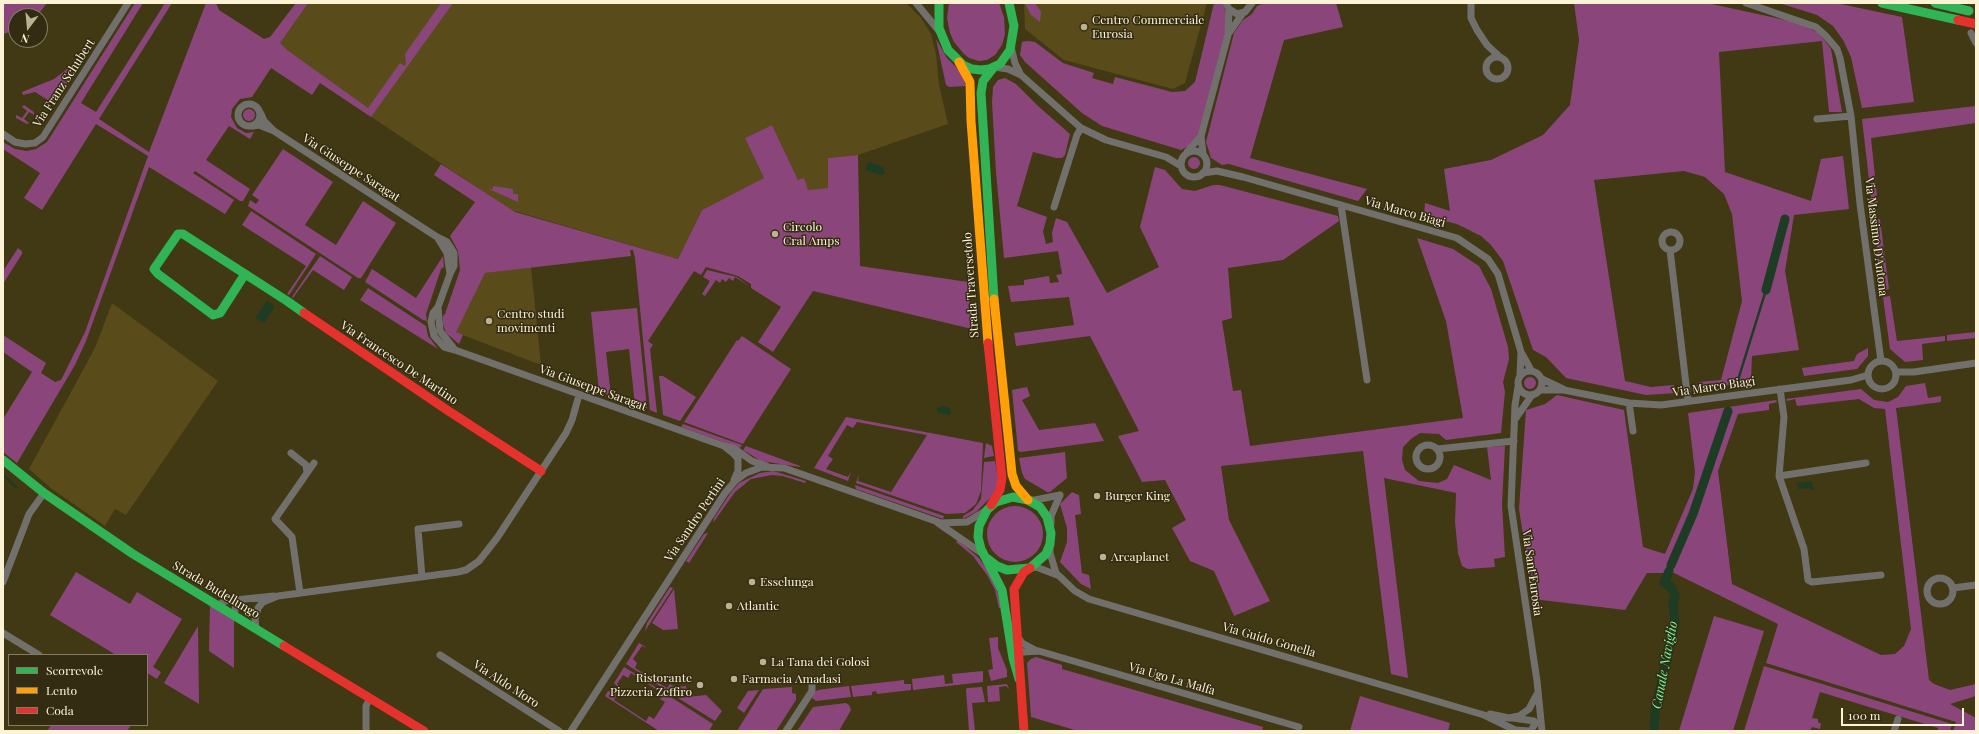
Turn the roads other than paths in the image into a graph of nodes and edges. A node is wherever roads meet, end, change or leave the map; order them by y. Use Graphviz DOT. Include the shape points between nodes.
graph roads {
  1 [pos="128,3"];
  2 [pos="916,3"];
  3 [pos="940,3"];
  4 [pos="1009,3"];
  5 [pos="1471,3"];
  6 [pos="1746,3"];
  7 [pos="1882,3"];
  8 [pos="1935,3"];
  9 [pos="1253,4"];
  10 [pos="1227,6"];
  11 [pos="1973,12"];
  12 [pos="1243,13"];
  13 [pos="1976,24"];
  14 [pos="1972,33"];
  15 [pos="941,34"];
  16 [pos="1228,35"];
  17 [pos="1976,43"];
  18 [pos="1487,45"];
  19 [pos="1011,47"];
  20 [pos="1501,58"];
  21 [pos="1489,61"];
  22 [pos="959,62"];
  23 [pos="994,67"];
  24 [pos="1021,75"];
  25 [pos="260,114"];
  26 [pos="1851,116"];
  27 [pos="1817,119"];
  28 [pos="253,126"];
  29 [pos="1081,128"];
  30 [pos="274,131"];
  31 [pos="3,134"];
  32 [pos="1201,136"];
  33 [pos="1185,154"];
  34 [pos="1203,154"];
  35 [pos="1166,157"];
  36 [pos="1207,164"];
  37 [pos="1181,166"];
  38 [pos="1217,171"];
  39 [pos="1203,173"];
  40 [pos="1341,205"];
  41 [pos="1054,207"];
  42 [pos="1670,250"];
  43 [pos="245,274"];
  44 [pos="1520,352"];
  45 [pos="1880,361"];
  46 [pos="1976,363"];
  47 [pos="1531,370"];
  48 [pos="1896,372"];
  49 [pos="1520,375"];
  50 [pos="1868,375"];
  51 [pos="1542,379"];
  52 [pos="1367,380"];
  53 [pos="1518,387"];
  54 [pos="1780,389"];
  55 [pos="1540,390"];
  56 [pos="1564,390"];
  57 [pos="579,395"];
  58 [pos="1532,395"];
  59 [pos="1688,401"];
  60 [pos="1629,403"];
  61 [pos="1516,418"];
  62 [pos="1633,431"];
  63 [pos="1514,441"];
  64 [pos="724,446"];
  65 [pos="1437,449"];
  66 [pos="291,453"];
  67 [pos="749,459"];
  68 [pos="3,460"];
  69 [pos="314,463"];
  70 [pos="1866,463"];
  71 [pos="739,464"];
  72 [pos="773,467"];
  73 [pos="540,471"];
  74 [pos="750,471"];
  75 [pos="307,473"];
  76 [pos="1779,476"];
  77 [pos="732,484"];
  78 [pos="44,493"];
  79 [pos="1028,500"];
  80 [pos="989,508"];
  81 [pos="936,522"];
  82 [pos="459,524"];
  83 [pos="1051,527"];
  84 [pos="1050,544"];
  85 [pos="986,557"];
  86 [pos="1029,568"];
  87 [pos="1058,575"];
  88 [pos="1881,575"];
  89 [pos="422,576"];
  90 [pos="3,582"];
  91 [pos="1976,585"];
  92 [pos="1953,588"];
  93 [pos="300,593"];
  94 [pos="278,596"];
  95 [pos="237,600"];
  96 [pos="218,605"];
  97 [pos="255,612"];
  98 [pos="234,615"];
  99 [pos="243,620"];
  100 [pos="256,629"];
  101 [pos="3,633"];
  102 [pos="1018,648"];
  103 [pos="37,654"];
  104 [pos="440,654"];
  105 [pos="1019,679"];
  106 [pos="812,685"];
  107 [pos="1537,686"];
  108 [pos="370,698"];
  109 [pos="1482,714"];
  110 [pos="1540,715"];
  111 [pos="1509,718"];
  112 [pos="1898,719"];
  113 [pos="1299,728"];
  114 [pos="1529,730"];
  115 [pos="366,731"];
  116 [pos="424,731"];
  117 [pos="559,731"];
  118 [pos="571,731"];
  119 [pos="786,731"];
  120 [pos="1024,731"];
  121 [pos="1542,731"];
  122 [pos="1894,731"];
  1 -- 31 [label="street, Via Franz Schubert" via="43,137 35,143 25,144 15,142"];
  2 -- 15 [label="street"];
  3 -- 15 [label="main road, Strada Traversetolo" via="938,16"];
  4 -- 19 [label="main road, Strada Traversetolo" via="1014,26"];
  5 -- 18 [label="street" via="1471,18"];
  6 -- 26 [label="street, Via Massimo D'Antona" via="1801,20 1816,27 1825,35 1837,49 1840,58"];
  7 -- 13 [label="main road, bridge"];
  8 -- 11 [label="main road, bridge"];
  9 -- 12 [label="street"];
  10 -- 12 [label="street" via="1237,14"];
  10 -- 16 [label="street"];
  12 -- 16 [label="street"];
  14 -- 17 [label="street"];
  15 -- 22 [label="main road, Strada Traversetolo" via="948,50"];
  16 -- 32 [label="street"];
  18 -- 20 [label="street"];
  18 -- 21 [label="street"];
  19 -- 23 [label="main road, Strada Traversetolo" via="1004,59"];
  19 -- 24 [label="street"];
  20 -- 21 [label="street" via="1494,57"];
  20 -- 21 [label="street" via="1506,62 1508,69 1502,77 1495,78 1489,74 1486,68"];
  22 -- 23 [label="main road, Strada Traversetolo" via="976,70"];
  22 -- 80 [label="main road, Strada Traversetolo" via="970,82 988,350 1002,470 1002,484"];
  23 -- 24 [label="street" via="1008,69"];
  23 -- 79 [label="main road, Strada Traversetolo" via="983,81 981,93 997,347 1012,474 1016,486"];
  24 -- 29 [label="street"];
  25 -- 28 [label="street" via="259,121"];
  25 -- 28 [label="street, Via Giuseppe Saragat" via="254,104 246,104 240,108 240,122 246,126"];
  25 -- 30 [label="street, Via Giuseppe Saragat"];
  26 -- 27 [label="street"];
  26 -- 45 [label="street, Via Massimo D'Antona"];
  28 -- 30 [label="street, Via Giuseppe Saragat" via="259,125"];
  29 -- 35 [label="street" via="1106,140"];
  29 -- 41 [label="street"];
  30 -- 57 [label="street, Via Giuseppe Saragat" via="447,242 454,253 454,264 431,322 434,336 444,347"];
  32 -- 33 [label="street"];
  32 -- 34 [label="street"];
  33 -- 34 [label="street" via="1195,150"];
  33 -- 35 [label="street" via="1176,159"];
  33 -- 37 [label="street"];
  34 -- 36 [label="street"];
  35 -- 37 [label="street"];
  36 -- 38 [label="street, Via Marco Biagi"];
  36 -- 39 [label="street"];
  37 -- 39 [label="street" via="1188,176 1196,177"];
  38 -- 39 [label="street, Via Marco Biagi"];
  38 -- 40 [label="street, Via Marco Biagi" via="1283,187"];
  40 -- 44 [label="street, Via Marco Biagi" via="1457,238 1483,256 1498,274"];
  40 -- 52 [label="street"];
  42 -- 59 [label="street"];
  43 -- 43 [label="main road, Via Francesco De Martino" via="183,234 178,234 154,269 213,315 220,313"];
  43 -- 73 [label="main road, Via Francesco De Martino"];
  44 -- 47 [label="street, Via Marco Biagi"];
  44 -- 49 [label="street, Via Marco Biagi"];
  45 -- 48 [label="street" via="1888,362"];
  45 -- 50 [label="street" via="1870,367"];
  46 -- 48 [label="street" via="1914,372"];
  47 -- 49 [label="street"];
  47 -- 51 [label="street" via="1538,373"];
  48 -- 50 [label="street" via="1894,384 1882,390 1870,384"];
  49 -- 53 [label="street"];
  50 -- 54 [label="street, Via Marco Biagi" via="1851,380"];
  51 -- 55 [label="street"];
  51 -- 56 [label="street, Via Marco Biagi"];
  53 -- 58 [label="street" via="1525,394"];
  53 -- 61 [label="street, Via Sant'Eurosia"];
  54 -- 59 [label="street, Via Marco Biagi"];
  54 -- 76 [label="street" via="1784,417"];
  55 -- 56 [label="street, Via Marco Biagi"];
  55 -- 58 [label="street"];
  56 -- 60 [label="street, Via Marco Biagi"];
  57 -- 64 [label="street, Via Giuseppe Saragat"];
  57 -- 73 [label="street" via="569,426"];
  58 -- 61 [label="street"];
  59 -- 60 [label="street, Via Marco Biagi" via="1661,405"];
  60 -- 62 [label="street"];
  61 -- 63 [label="street, Via Sant'Eurosia"];
  63 -- 65 [label="street"];
  63 -- 107 [label="street, Via Sant'Eurosia" via="1512,514"];
  64 -- 67 [label="street, Via Giuseppe Saragat" via="735,449"];
  64 -- 71 [label="street, Via Giuseppe Saragat" via="736,455"];
  66 -- 75 [label="street" via="306,465"];
  67 -- 72 [label="street, Via Giuseppe Saragat"];
  67 -- 74 [label="street" via="753,464"];
  68 -- 78 [label="main road, Strada Budellungo"];
  69 -- 75 [label="street"];
  70 -- 76 [label="street"];
  71 -- 74 [label="street, Via Giuseppe Saragat" via="744,471"];
  71 -- 77 [label="street"];
  72 -- 74 [label="street, Via Sandro Pertini"];
  72 -- 81 [label="street, Via Sandro Pertini" via="788,469"];
  73 -- 89 [label="street" via="497,538 478,562 458,572"];
  74 -- 77 [label="street, Via Sandro Pertini"];
  75 -- 93 [label="street" via="275,519 292,538"];
  76 -- 88 [label="street" via="1804,549 1808,580 1812,582"];
  77 -- 118 [label="street, Via Sandro Pertini"];
  78 -- 90 [label="street" via="29,514"];
  78 -- 96 [label="main road, Strada Budellungo" via="133,554"];
  79 -- 80 [label="main road" via="1019,497 1007,498"];
  79 -- 83 [label="main road, Strada Traversetolo" via="1044,512"];
  79 -- 83 [label="street" via="1060,495 1051,516"];
  80 -- 81 [label="street, Via Sandro Pertini" via="968,522"];
  80 -- 85 [label="main road, Strada Traversetolo" via="981,520 978,532 979,543"];
  81 -- 85 [label="street, Via Sandro Pertini"];
  82 -- 89 [label="street" via="418,529"];
  83 -- 84 [label="main road"];
  84 -- 86 [label="main road, Strada Traversetolo" via="1042,558"];
  84 -- 87 [label="street, Via Guido Gonella" via="1053,564"];
  85 -- 86 [label="main road" via="1007,570"];
  85 -- 102 [label="main road, Strada Traversetolo" via="1002,590"];
  86 -- 87 [label="street, Via Guido Gonella" via="1036,567"];
  86 -- 102 [label="main road, Strada Traversetolo" via="1020,577 1014,589"];
  87 -- 109 [label="street, Via Guido Gonella" via="1078,594 1094,601"];
  89 -- 93 [label="street"];
  91 -- 92 [label="street"];
  93 -- 94 [label="street"];
  94 -- 95 [label="street"];
  94 -- 97 [label="street" via="263,602"];
  95 -- 96 [label="street" via="225,601"];
  95 -- 98 [label="street"];
  96 -- 98 [label="main road, Strada Budellungo"];
  97 -- 99 [label="street"];
  97 -- 100 [label="street"];
  98 -- 99 [label="main road, Strada Budellungo"];
  99 -- 100 [label="main road, Strada Budellungo"];
  100 -- 108 [label="main road, Strada Budellungo"];
  101 -- 103 [label="street"];
  102 -- 105 [label="main road, Strada Traversetolo"];
  102 -- 105 [label="main road, Strada Traversetolo"];
  102 -- 113 [label="street, Via Ugo La Malfa" via="1039,651"];
  104 -- 117 [label="street, Via Aldo Moro"];
  105 -- 120 [label="main road, Strada Traversetolo"];
  106 -- 119 [label="street" via="812,691"];
  107 -- 110 [label="street, Via Sant'Eurosia"];
  107 -- 111 [label="street" via="1536,697 1529,709 1519,716"];
  108 -- 115 [label="street" via="366,706"];
  108 -- 116 [label="main road, Strada Budellungo"];
  109 -- 111 [label="street, Via Guido Gonella"];
  109 -- 114 [label="street, Via Guido Gonella" via="1515,730"];
  110 -- 114 [label="street" via="1538,722"];
  110 -- 121 [label="street, Via Sant'Eurosia"];
  111 -- 114 [label="street, Via Guido Gonella" via="1534,721 1535,724"];
  112 -- 122 [label="street"];
}
